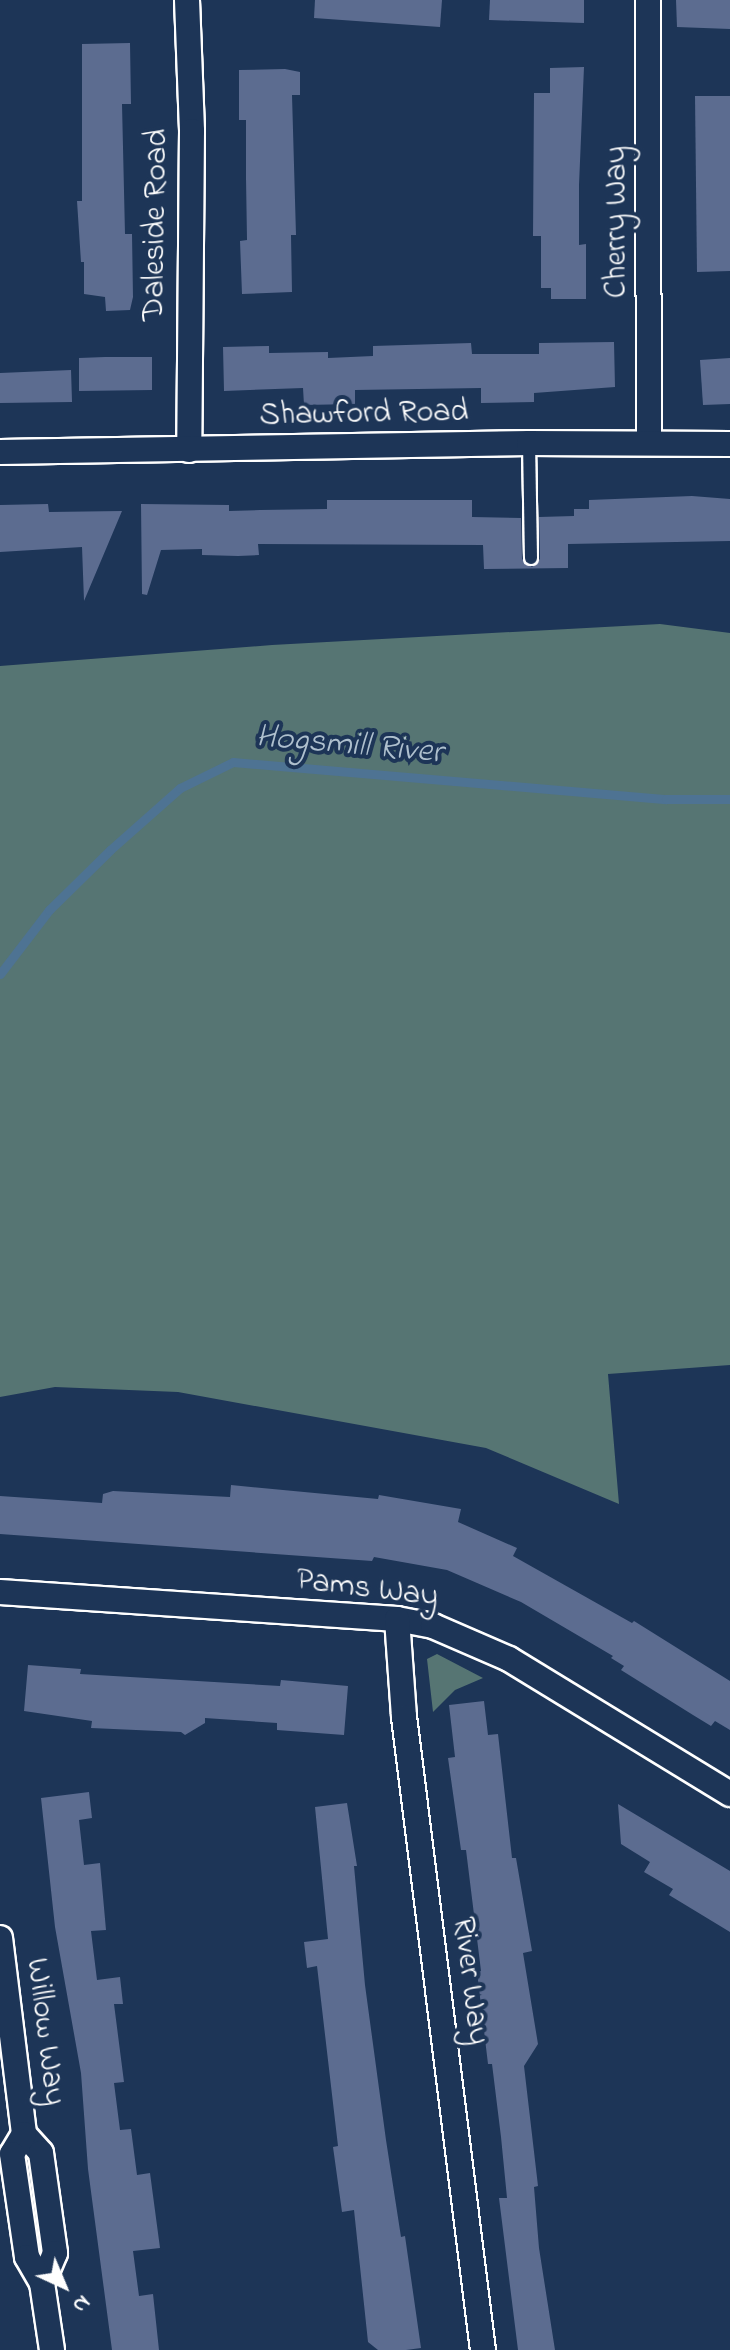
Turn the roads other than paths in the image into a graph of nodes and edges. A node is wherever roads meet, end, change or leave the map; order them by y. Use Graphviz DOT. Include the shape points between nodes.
graph roads {
  1 [pos="187,0"];
  2 [pos="648,0"];
  3 [pos="529,443"];
  4 [pos="649,443"];
  5 [pos="730,444"];
  6 [pos="189,450"];
  7 [pos="0,452"];
  8 [pos="531,558"];
  9 [pos="0,1592"];
  10 [pos="397,1619"];
  11 [pos="730,1794"];
  12 [pos="0,1938"];
  13 [pos="52,2350"];
  14 [pos="483,2350"];
  1 -- 6 [label="street, Daleside Road" via="192,131"];
  2 -- 4 [label="street, Cherry Way"];
  3 -- 4 [label="street, Shawford Road"];
  3 -- 6 [label="street, Shawford Road"];
  3 -- 8 [label="lane"];
  4 -- 5 [label="street, Shawford Road"];
  6 -- 7 [label="street, Shawford Road"];
  9 -- 10 [label="street, Pams Way"];
  10 -- 11 [label="street, Pams Way" via="465,1637 509,1659"];
  10 -- 14 [label="street, River Way" via="404,1717"];
  12 -- 13 [label="street, Willow Way" via="24,2134 41,2153 55,2253 42,2283"];
}
